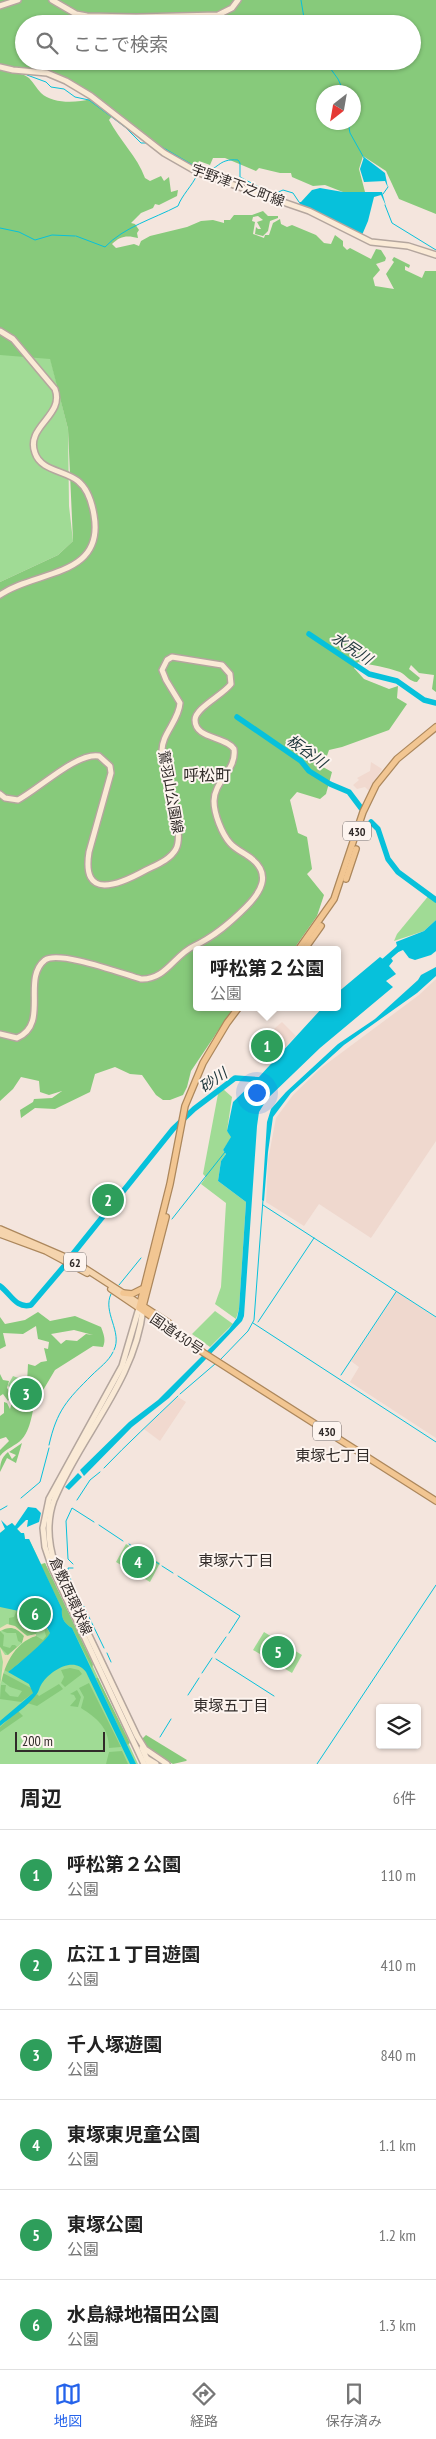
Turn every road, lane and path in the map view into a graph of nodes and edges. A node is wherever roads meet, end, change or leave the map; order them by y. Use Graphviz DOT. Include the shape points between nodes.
graph roads {
  1 [pos="18,0"];
  2 [pos="52,0"];
  3 [pos="238,0"];
  4 [pos="0,6"];
  5 [pos="82,15"];
  6 [pos="218,15"];
  7 [pos="0,67"];
  8 [pos="436,255"];
  9 [pos="0,331"];
  10 [pos="0,595"];
  11 [pos="436,727"];
  12 [pos="436,732"];
  13 [pos="0,794"];
  14 [pos="193,946"];
  15 [pos="194,946"];
  16 [pos="301,946"];
  17 [pos="307,946"];
  18 [pos="236,1011"];
  19 [pos="241,1011"];
  20 [pos="0,1034"];
  21 [pos="183,1119"];
  22 [pos="0,1229"];
  23 [pos="0,1234"];
  24 [pos="143,1288"];
  25 [pos="123,1292"];
  26 [pos="141,1307"];
  27 [pos="219,1360"];
  28 [pos="436,1497"];
  29 [pos="436,1501"];
  30 [pos="137,1736"];
  31 [pos="140,1754"];
  32 [pos="146,1758"];
  33 [pos="144,1764"];
  34 [pos="153,1764"];
  35 [pos="167,1764"];
  1 -- 4 [label="main road"];
  2 -- 5 [label="main road"];
  3 -- 6 [label="main road" via="232,8"];
  7 -- 8 [label="main road, 宇野津下之町線" via="47,73 66,81 91,96 164,153 199,173 309,211 371,242 408,246"];
  9 -- 10 [label="main road" via="13,339 56,389 57,404 34,436 34,451 43,465 80,483 90,500 95,525 92,544 76,564"];
  11 -- 16 [label="highway, 430" via="397,758 376,784 363,812 337,892"];
  12 -- 17 [label="highway, 430" via="399,762 380,785 368,808 343,887"];
  13 -- 15 [label="main road, 鷲羽山公園線" via="18,800 75,762 87,756 99,756 110,766 111,774 89,852 87,865 91,877 100,885 113,886 169,857 177,847 179,833 162,745 177,717 180,703 162,670 172,657 222,665 230,674 230,684 198,712 196,726 205,735 226,741 234,749 233,763 215,793 215,809 226,838 257,864 263,878 259,893 225,928"];
  14 -- 20 [label="main road, 鷲羽山公園線" via="155,978 142,979 63,957 49,958 36,974 33,1021 29,1030 17,1038"];
  18 -- 21 [label="highway, 国道430号" via="203,1063"];
  19 -- 21 [label="highway, 国道430号" via="203,1071"];
  21 -- 24 [label="highway, 国道430号"];
  21 -- 26 [label="highway, 国道430号" via="172,1191"];
  22 -- 25 [label="main road, 62" via="65,1256"];
  23 -- 26 [label="main road, 62" via="64,1260"];
  24 -- 25 [label="highway" via="135,1294"];
  24 -- 26 [label="highway, 国道430号"];
  25 -- 26 [label="main road, 62"];
  26 -- 27 [label="highway, 国道430号 / 430"];
  26 -- 30 [label="main road, 倉敷西環状線" via="137,1340 126,1368 56,1496 48,1531 55,1564"];
  26 -- 31 [label="main road, 倉敷西環状線" via="122,1366 51,1494 43,1528 52,1568"];
  27 -- 28 [label="highway, 国道430号 / 430"];
  27 -- 29 [label="highway, 国道430号 / 430"];
  30 -- 32 [label="main road"];
  30 -- 35 [label="main road, 倉敷西環状線" via="146,1750"];
  31 -- 32 [label="main road"];
  31 -- 33 [label="main road, 倉敷西環状線"];
  32 -- 34 [label="main road"];
  34 -- 35 [label="main road"];
}
